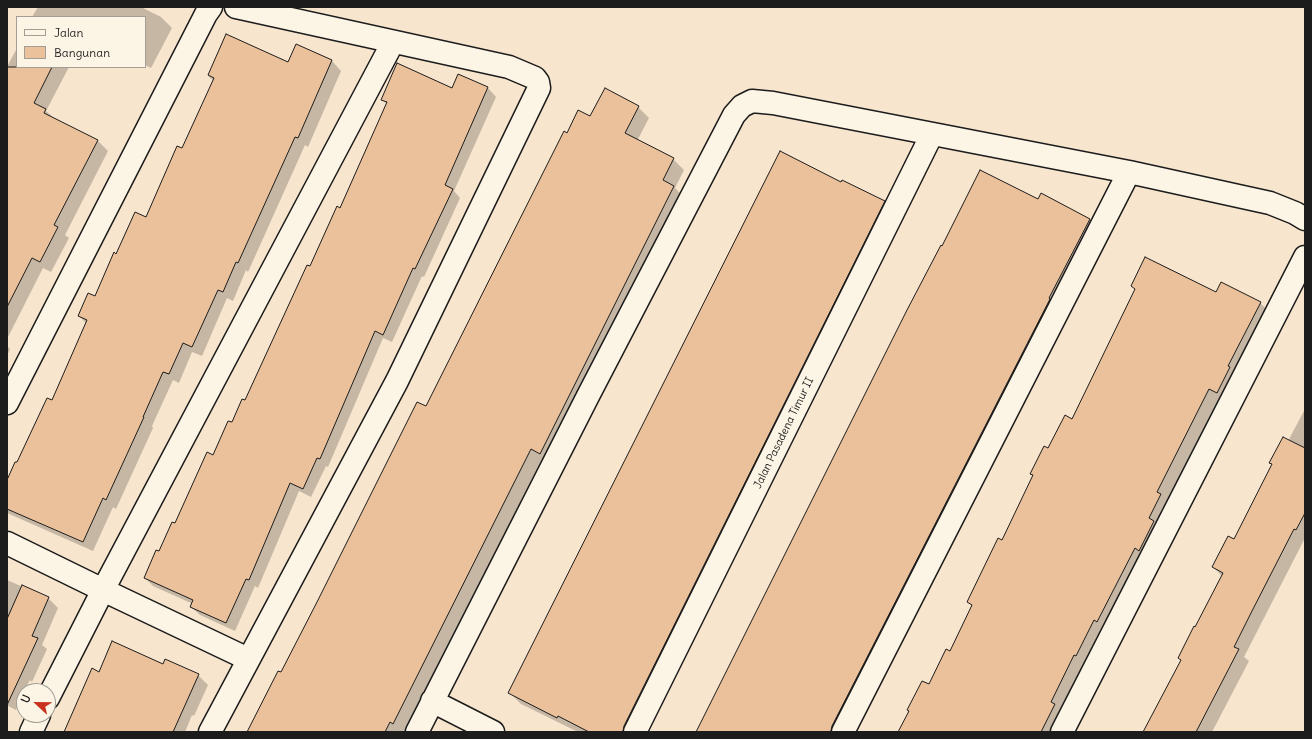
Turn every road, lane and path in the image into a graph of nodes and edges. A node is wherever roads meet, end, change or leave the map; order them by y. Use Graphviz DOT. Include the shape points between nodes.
graph roads {
  1 [pos="211,7"];
  2 [pos="236,7"];
  3 [pos="393,42"];
  4 [pos="932,134"];
  5 [pos="1129,172"];
  6 [pos="1305,219"];
  7 [pos="1305,257"];
  8 [pos="7,403"];
  9 [pos="7,543"];
  10 [pos="103,590"];
  11 [pos="248,659"];
  12 [pos="56,683"];
  13 [pos="432,701"];
  14 [pos="210,732"];
  15 [pos="417,732"];
  16 [pos="493,732"];
  17 [pos="635,732"];
  18 [pos="843,732"];
  19 [pos="1062,732"];
  1 -- 8 [label="street"];
  2 -- 3 [label="street"];
  3 -- 10 [label="street"];
  3 -- 11 [label="street" via="509,67 535,78 538,82 538,91 397,381"];
  4 -- 5 [label="street"];
  4 -- 13 [label="street" via="773,103 752,102 736,112"];
  4 -- 17 [label="street, Jalan Pasadena Timur II"];
  5 -- 6 [label="street" via="1270,203"];
  5 -- 18 [label="street"];
  7 -- 19 [label="street"];
  9 -- 10 [label="street"];
  10 -- 11 [label="street"];
  10 -- 12 [label="street"];
  11 -- 14 [label="street"];
  13 -- 15 [label="street"];
  13 -- 16 [label="street"];
}
